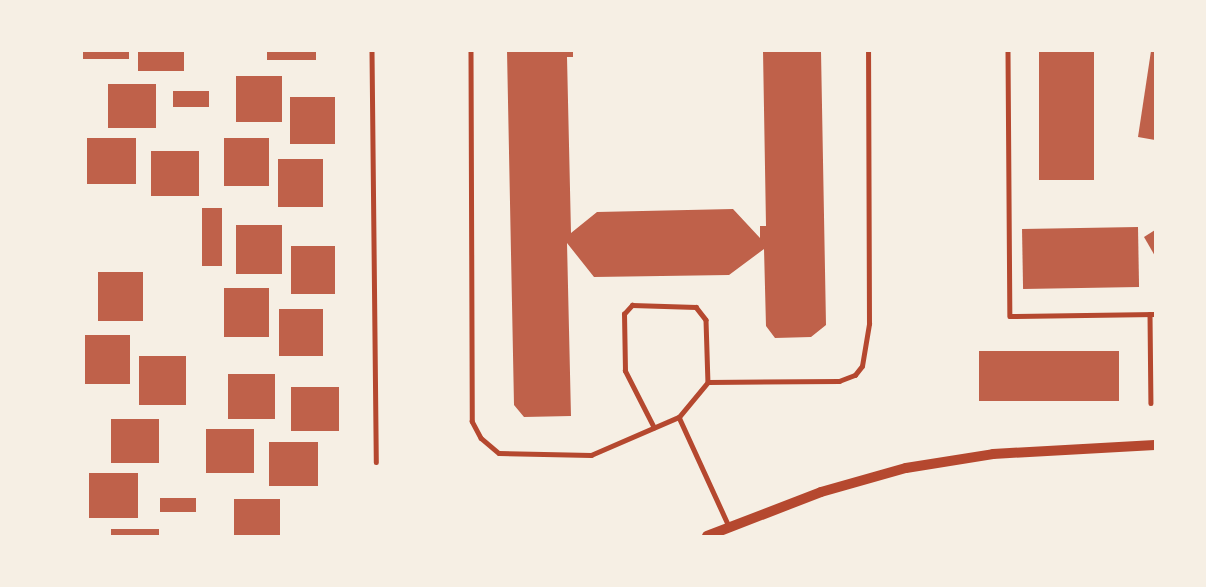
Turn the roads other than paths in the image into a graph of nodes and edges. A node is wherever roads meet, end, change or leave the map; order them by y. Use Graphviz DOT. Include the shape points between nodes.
graph roads {
  1 [pos="372,51"];
  2 [pos="471,51"];
  3 [pos="868,51"];
  4 [pos="1008,51"];
  5 [pos="1153,314"];
  6 [pos="708,382"];
  7 [pos="1151,403"];
  8 [pos="679,417"];
  9 [pos="654,428"];
  10 [pos="1155,445"];
  11 [pos="376,462"];
  12 [pos="729,526"];
  13 [pos="707,536"];
  1 -- 11 [label="lane"];
  2 -- 9 [label="lane" via="472,421 481,438 499,453 591,455"];
  3 -- 6 [label="lane" via="869,324 862,366 855,375 839,381"];
  4 -- 5 [label="lane" via="1010,316"];
  5 -- 7 [label="lane"];
  6 -- 8 [label="lane"];
  6 -- 9 [label="lane" via="706,320 696,307 632,306 624,314 625,371"];
  8 -- 9 [label="lane"];
  8 -- 12 [label="lane"];
  10 -- 12 [label="street" via="993,454 906,468 821,492"];
  12 -- 13 [label="street"];
}
